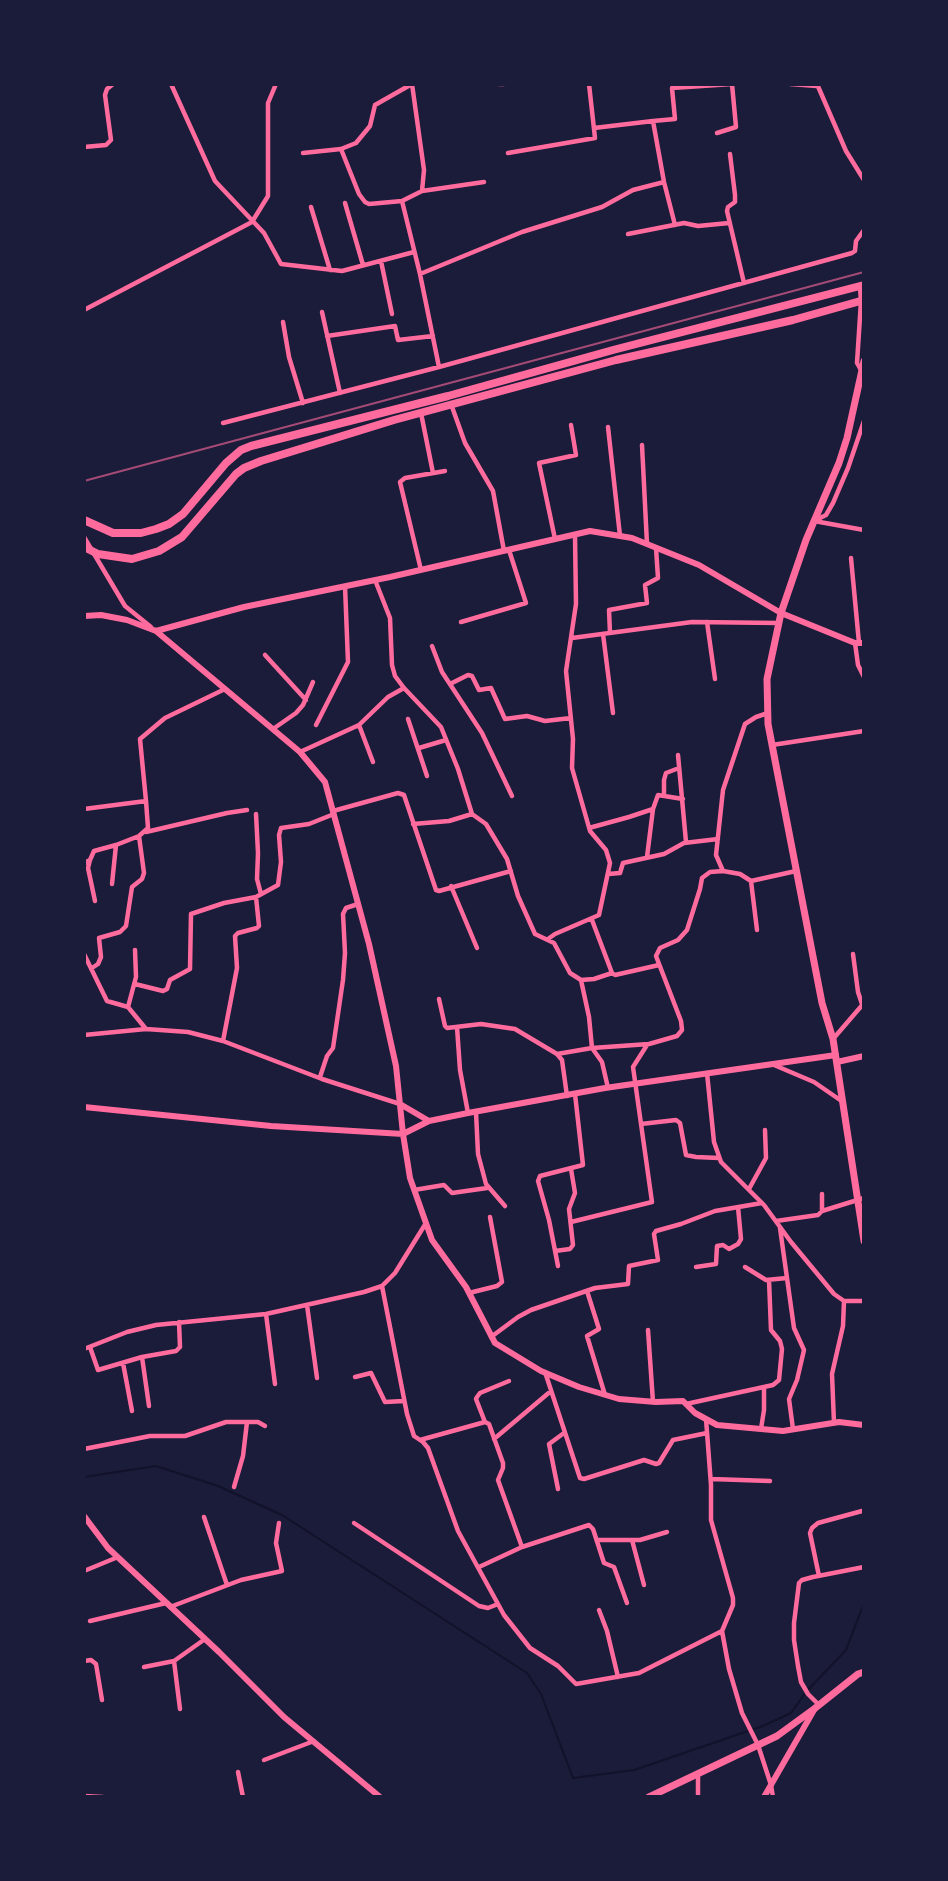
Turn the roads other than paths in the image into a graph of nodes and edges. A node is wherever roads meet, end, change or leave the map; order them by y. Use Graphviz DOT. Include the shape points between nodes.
graph roads {
  1 [pos="113,84"];
  2 [pos="171,84"];
  3 [pos="276,84"];
  4 [pos="412,84"];
  5 [pos="499,84"];
  6 [pos="504,84"];
  7 [pos="589,84"];
  8 [pos="732,84"];
  9 [pos="790,84"];
  10 [pos="817,85"];
  11 [pos="652,122"];
  12 [pos="594,128"];
  13 [pos="717,133"];
  14 [pos="84,147"];
  15 [pos="341,149"];
  16 [pos="303,153"];
  17 [pos="508,153"];
  18 [pos="730,154"];
  19 [pos="864,180"];
  20 [pos="484,182"];
  21 [pos="664,182"];
  22 [pos="422,191"];
  23 [pos="402,201"];
  24 [pos="345,203"];
  25 [pos="311,207"];
  26 [pos="252,222"];
  27 [pos="729,223"];
  28 [pos="675,225"];
  29 [pos="864,230"];
  30 [pos="628,234"];
  31 [pos="414,252"];
  32 [pos="381,261"];
  33 [pos="363,265"];
  34 [pos="330,270"];
  35 [pos="420,274"];
  36 [pos="744,283"];
  37 [pos="862,286"];
  38 [pos="862,300"];
  39 [pos="84,310"];
  40 [pos="322,312"];
  41 [pos="392,314"];
  42 [pos="283,322"];
  43 [pos="327,336"];
  44 [pos="433,336"];
  45 [pos="864,361"];
  46 [pos="440,367"];
  47 [pos="864,375"];
  48 [pos="340,393"];
  49 [pos="448,396"];
  50 [pos="303,403"];
  51 [pos="451,405"];
  52 [pos="421,413"];
  53 [pos="864,421"];
  54 [pos="223,423"];
  55 [pos="571,425"];
  56 [pos="608,427"];
  57 [pos="642,445"];
  58 [pos="445,471"];
  59 [pos="433,473"];
  60 [pos="84,520"];
  61 [pos="814,521"];
  62 [pos="864,531"];
  63 [pos="575,535"];
  64 [pos="620,536"];
  65 [pos="84,537"];
  66 [pos="555,539"];
  67 [pos="647,544"];
  68 [pos="84,547"];
  69 [pos="656,548"];
  70 [pos="506,550"];
  71 [pos="851,558"];
  72 [pos="421,570"];
  73 [pos="375,580"];
  74 [pos="345,586"];
  75 [pos="781,613"];
  76 [pos="84,616"];
  77 [pos="461,622"];
  78 [pos="707,622"];
  79 [pos="779,623"];
  80 [pos="156,631"];
  81 [pos="610,633"];
  82 [pos="603,634"];
  83 [pos="572,638"];
  84 [pos="859,643"];
  85 [pos="432,646"];
  86 [pos="265,655"];
  87 [pos="864,677"];
  88 [pos="715,679"];
  89 [pos="314,682"];
  90 [pos="450,684"];
  91 [pos="404,688"];
  92 [pos="225,689"];
  93 [pos="306,700"];
  94 [pos="613,713"];
  95 [pos="768,713"];
  96 [pos="571,718"];
  97 [pos="408,719"];
  98 [pos="316,725"];
  99 [pos="359,725"];
  100 [pos="273,729"];
  101 [pos="864,730"];
  102 [pos="446,740"];
  103 [pos="772,745"];
  104 [pos="419,748"];
  105 [pos="300,752"];
  106 [pos="678,755"];
  107 [pos="373,762"];
  108 [pos="679,768"];
  109 [pos="428,776"];
  110 [pos="512,796"];
  111 [pos="664,796"];
  112 [pos="683,799"];
  113 [pos="146,801"];
  114 [pos="84,809"];
  115 [pos="653,809"];
  116 [pos="247,810"];
  117 [pos="333,812"];
  118 [pos="256,814"];
  119 [pos="472,814"];
  120 [pos="413,824"];
  121 [pos="589,828"];
  122 [pos="146,832"];
  123 [pos="139,836"];
  124 [pos="718,839"];
  125 [pos="686,842"];
  126 [pos="116,846"];
  127 [pos="648,857"];
  128 [pos="87,862"];
  129 [pos="511,871"];
  130 [pos="723,871"];
  131 [pos="796,871"];
  132 [pos="608,874"];
  133 [pos="751,881"];
  134 [pos="112,884"];
  135 [pos="451,886"];
  136 [pos="259,895"];
  137 [pos="95,901"];
  138 [pos="358,904"];
  139 [pos="592,920"];
  140 [pos="757,930"];
  141 [pos="548,939"];
  142 [pos="477,948"];
  143 [pos="135,950"];
  144 [pos="84,954"];
  145 [pos="853,954"];
  146 [pos="658,965"];
  147 [pos="92,968"];
  148 [pos="612,973"];
  149 [pos="581,980"];
  150 [pos="135,984"];
  151 [pos="439,999"];
  152 [pos="863,1004"];
  153 [pos="128,1007"];
  154 [pos="457,1027"];
  155 [pos="146,1029"];
  156 [pos="84,1035"];
  157 [pos="833,1039"];
  158 [pos="223,1041"];
  159 [pos="649,1044"];
  160 [pos="592,1048"];
  161 [pos="557,1054"];
  162 [pos="864,1056"];
  163 [pos="836,1059"];
  164 [pos="772,1064"];
  165 [pos="707,1073"];
  166 [pos="320,1077"];
  167 [pos="634,1084"];
  168 [pos="608,1088"];
  169 [pos="575,1094"];
  170 [pos="567,1095"];
  171 [pos="843,1102"];
  172 [pos="400,1104"];
  173 [pos="84,1107"];
  174 [pos="476,1112"];
  175 [pos="468,1113"];
  176 [pos="429,1120"];
  177 [pos="641,1124"];
  178 [pos="765,1130"];
  179 [pos="403,1134"];
  180 [pos="719,1158"];
  181 [pos="571,1169"];
  182 [pos="487,1188"];
  183 [pos="749,1189"];
  184 [pos="414,1190"];
  185 [pos="822,1194"];
  186 [pos="861,1198"];
  187 [pos="762,1203"];
  188 [pos="505,1206"];
  189 [pos="738,1207"];
  190 [pos="822,1211"];
  191 [pos="490,1217"];
  192 [pos="571,1222"];
  193 [pos="426,1223"];
  194 [pos="778,1223"];
  195 [pos="864,1239"];
  196 [pos="555,1251"];
  197 [pos="558,1266"];
  198 [pos="696,1267"];
  199 [pos="746,1267"];
  200 [pos="787,1278"];
  201 [pos="770,1280"];
  202 [pos="382,1286"];
  203 [pos="587,1291"];
  204 [pos="469,1293"];
  205 [pos="844,1301"];
  206 [pos="864,1301"];
  207 [pos="307,1305"];
  208 [pos="266,1314"];
  209 [pos="179,1322"];
  210 [pos="648,1330"];
  211 [pos="492,1337"];
  212 [pos="90,1347"];
  213 [pos="84,1349"];
  214 [pos="142,1357"];
  215 [pos="123,1363"];
  216 [pos="545,1372"];
  217 [pos="355,1377"];
  218 [pos="317,1378"];
  219 [pos="509,1381"];
  220 [pos="275,1384"];
  221 [pos="764,1388"];
  222 [pos="551,1391"];
  223 [pos="605,1395"];
  224 [pos="404,1401"];
  225 [pos="653,1402"];
  226 [pos="686,1404"];
  227 [pos="149,1406"];
  228 [pos="132,1411"];
  229 [pos="706,1419"];
  230 [pos="247,1422"];
  231 [pos="485,1422"];
  232 [pos="834,1423"];
  233 [pos="265,1425"];
  234 [pos="864,1425"];
  235 [pos="761,1429"];
  236 [pos="793,1429"];
  237 [pos="564,1433"];
  238 [pos="707,1433"];
  239 [pos="494,1439"];
  240 [pos="420,1440"];
  241 [pos="84,1449"];
  242 [pos="711,1479"];
  243 [pos="770,1481"];
  244 [pos="234,1487"];
  245 [pos="558,1489"];
  246 [pos="862,1511"];
  247 [pos="84,1516"];
  248 [pos="204,1517"];
  249 [pos="87,1523"];
  250 [pos="279,1523"];
  251 [pos="354,1523"];
  252 [pos="667,1532"];
  253 [pos="597,1540"];
  254 [pos="632,1540"];
  255 [pos="522,1547"];
  256 [pos="118,1557"];
  257 [pos="478,1567"];
  258 [pos="864,1567"];
  259 [pos="84,1571"];
  260 [pos="819,1576"];
  261 [pos="227,1585"];
  262 [pos="644,1585"];
  263 [pos="627,1603"];
  264 [pos="498,1604"];
  265 [pos="168,1605"];
  266 [pos="599,1610"];
  267 [pos="90,1621"];
  268 [pos="722,1631"];
  269 [pos="205,1639"];
  270 [pos="84,1661"];
  271 [pos="174,1661"];
  272 [pos="144,1667"];
  273 [pos="864,1672"];
  274 [pos="618,1677"];
  275 [pos="102,1700"];
  276 [pos="817,1707"];
  277 [pos="180,1709"];
  278 [pos="314,1741"];
  279 [pos="758,1745"];
  280 [pos="264,1760"];
  281 [pos="238,1772"];
  282 [pos="698,1774"];
  283 [pos="771,1785"];
  284 [pos="84,1796"];
  285 [pos="103,1797"];
  286 [pos="243,1797"];
  287 [pos="380,1797"];
  288 [pos="651,1797"];
  289 [pos="698,1797"];
  290 [pos="764,1797"];
  291 [pos="773,1797"];
  1 -- 14 [label="street" via="105,95 111,140 106,145"];
  2 -- 26 [label="street" via="215,181"];
  3 -- 26 [label="street" via="268,104 268,196"];
  4 -- 15 [label="street" via="377,103 367,131 356,143"];
  4 -- 22 [label="street" via="424,170"];
  5 -- 6 [label="street"];
  7 -- 12 [label="street"];
  8 -- 11 [label="street" via="672,88 675,119"];
  8 -- 13 [label="street" via="736,127"];
  9 -- 10 [label="street"];
  10 -- 19 [label="street" via="846,151"];
  11 -- 12 [label="street"];
  11 -- 21 [label="street"];
  12 -- 17 [label="street" via="594,138"];
  15 -- 16 [label="street"];
  15 -- 23 [label="street" via="365,202"];
  18 -- 27 [label="street" via="735,195 727,209"];
  20 -- 22 [label="street"];
  21 -- 28 [label="street"];
  21 -- 35 [label="street" via="633,190 602,207 522,232"];
  22 -- 23 [label="street"];
  23 -- 31 [label="street"];
  24 -- 33 [label="street"];
  25 -- 34 [label="street"];
  26 -- 34 [label="street" via="267,238 281,264"];
  26 -- 39 [label="street"];
  27 -- 28 [label="street"];
  27 -- 36 [label="street"];
  28 -- 30 [label="street"];
  29 -- 36 [label="street" via="852,253"];
  31 -- 32 [label="street"];
  31 -- 35 [label="street"];
  32 -- 33 [label="street"];
  32 -- 41 [label="street"];
  33 -- 34 [label="street"];
  35 -- 44 [label="street"];
  36 -- 46 [label="street"];
  37 -- 38 [label="street"];
  37 -- 49 [label="main road"];
  38 -- 47 [label="street" via="857,363"];
  38 -- 51 [label="main road"];
  40 -- 43 [label="street"];
  42 -- 50 [label="street"];
  43 -- 44 [label="street" via="395,326 398,340"];
  43 -- 48 [label="street"];
  44 -- 46 [label="street"];
  45 -- 61 [label="main road" via="847,438"];
  46 -- 48 [label="street"];
  48 -- 50 [label="street"];
  49 -- 51 [label="street"];
  49 -- 60 [label="main road" via="298,432 241,450 183,514 156,530 113,533"];
  50 -- 54 [label="street"];
  51 -- 52 [label="main road"];
  51 -- 70 [label="street" via="465,443 493,491"];
  52 -- 59 [label="street"];
  52 -- 68 [label="main road" via="243,468 182,537 159,551 132,559 98,554"];
  53 -- 61 [label="street" via="833,503 826,516"];
  55 -- 66 [label="street" via="576,455 539,464"];
  56 -- 64 [label="street"];
  57 -- 67 [label="street"];
  58 -- 59 [label="street"];
  59 -- 72 [label="street" via="400,482"];
  61 -- 62 [label="street"];
  61 -- 75 [label="main road"];
  63 -- 64 [label="street" via="590,531"];
  63 -- 66 [label="street"];
  63 -- 83 [label="street" via="576,604"];
  64 -- 67 [label="street"];
  65 -- 80 [label="street" via="125,606"];
  66 -- 70 [label="street"];
  67 -- 69 [label="street"];
  69 -- 75 [label="street" via="699,565"];
  69 -- 81 [label="street" via="658,578 645,585 647,603 609,610"];
  70 -- 72 [label="street"];
  70 -- 77 [label="street" via="526,603"];
  71 -- 84 [label="street"];
  72 -- 73 [label="street"];
  73 -- 74 [label="street"];
  73 -- 91 [label="street" via="390,618 392,665"];
  74 -- 80 [label="street" via="244,606"];
  74 -- 98 [label="street" via="348,662"];
  75 -- 79 [label="main road"];
  75 -- 84 [label="street"];
  76 -- 80 [label="street" via="127,620"];
  78 -- 79 [label="street"];
  78 -- 81 [label="street"];
  78 -- 88 [label="street"];
  79 -- 95 [label="main road" via="768,679"];
  80 -- 92 [label="street"];
  81 -- 82 [label="street"];
  82 -- 83 [label="street"];
  82 -- 94 [label="street"];
  83 -- 96 [label="street" via="566,672"];
  84 -- 87 [label="street" via="858,665"];
  85 -- 90 [label="street"];
  86 -- 93 [label="street"];
  89 -- 93 [label="street"];
  90 -- 96 [label="street" via="472,676 479,690 491,688 506,719"];
  90 -- 110 [label="street" via="482,733"];
  91 -- 99 [label="street" via="388,697"];
  91 -- 102 [label="street" via="437,723"];
  92 -- 100 [label="street"];
  92 -- 113 [label="street" via="165,718 140,739"];
  93 -- 100 [label="street"];
  95 -- 103 [label="main road"];
  95 -- 124 [label="street" via="745,724 723,790"];
  96 -- 121 [label="street" via="573,774"];
  97 -- 104 [label="street"];
  99 -- 105 [label="street"];
  99 -- 107 [label="street"];
  100 -- 105 [label="street"];
  101 -- 103 [label="street"];
  102 -- 104 [label="street"];
  102 -- 119 [label="street"];
  103 -- 131 [label="main road"];
  104 -- 109 [label="street"];
  105 -- 117 [label="street" via="325,782"];
  106 -- 108 [label="street"];
  108 -- 111 [label="street" via="666,773"];
  108 -- 112 [label="street"];
  111 -- 112 [label="street"];
  111 -- 115 [label="street" via="657,797"];
  112 -- 125 [label="street"];
  113 -- 114 [label="street"];
  113 -- 122 [label="street"];
  115 -- 121 [label="street"];
  115 -- 127 [label="street"];
  116 -- 122 [label="street"];
  117 -- 120 [label="street" via="401,793"];
  117 -- 136 [label="street" via="309,824 282,828 278,885"];
  117 -- 138 [label="street"];
  118 -- 136 [label="street"];
  119 -- 120 [label="street" via="449,821"];
  119 -- 129 [label="street" via="486,824"];
  120 -- 135 [label="street" via="434,887 439,891"];
  121 -- 132 [label="street" via="608,855"];
  122 -- 123 [label="street"];
  123 -- 126 [label="street"];
  123 -- 147 [label="street" via="144,873 132,887 126,926 120,932 99,938 101,957"];
  124 -- 125 [label="street"];
  124 -- 130 [label="street" via="716,855"];
  125 -- 127 [label="street" via="664,854"];
  126 -- 128 [label="street" via="94,851"];
  126 -- 134 [label="street"];
  127 -- 132 [label="street" via="623,863 620,873"];
  128 -- 137 [label="street"];
  129 -- 135 [label="street"];
  129 -- 141 [label="street" via="535,934"];
  130 -- 133 [label="street"];
  130 -- 146 [label="street" via="710,872 702,878 687,930 678,940 660,948 656,956"];
  131 -- 133 [label="street"];
  131 -- 157 [label="main road"];
  132 -- 139 [label="street" via="602,910"];
  133 -- 140 [label="street"];
  135 -- 142 [label="street"];
  136 -- 150 [label="street" via="190,914 190,969 170,980 165,991"];
  136 -- 158 [label="street" via="259,926 235,936 237,972"];
  138 -- 166 [label="street" via="346,908 344,914 343,980 333,1048"];
  138 -- 172 [label="street" via="396,1066"];
  139 -- 141 [label="street"];
  139 -- 148 [label="street"];
  141 -- 149 [label="street" via="570,972"];
  143 -- 150 [label="street"];
  144 -- 147 [label="street"];
  145 -- 152 [label="street"];
  146 -- 148 [label="street" via="619,975"];
  146 -- 159 [label="street" via="682,1030 674,1038"];
  147 -- 153 [label="street" via="107,1001"];
  148 -- 149 [label="street"];
  149 -- 160 [label="street"];
  150 -- 153 [label="street"];
  151 -- 154 [label="street" via="445,1026"];
  152 -- 157 [label="street"];
  153 -- 155 [label="street"];
  154 -- 161 [label="street" via="481,1024 515,1029"];
  154 -- 175 [label="street"];
  155 -- 156 [label="street"];
  155 -- 158 [label="street" via="175,1030"];
  157 -- 163 [label="main road"];
  158 -- 166 [label="street"];
  159 -- 160 [label="street"];
  159 -- 167 [label="street" via="633,1067"];
  160 -- 161 [label="street"];
  160 -- 168 [label="street" via="602,1062"];
  161 -- 170 [label="street" via="562,1060"];
  162 -- 163 [label="street"];
  163 -- 164 [label="street"];
  163 -- 171 [label="main road"];
  164 -- 165 [label="street"];
  164 -- 171 [label="street" via="814,1082"];
  165 -- 167 [label="street"];
  165 -- 180 [label="street"];
  166 -- 172 [label="street"];
  167 -- 168 [label="street"];
  167 -- 177 [label="street"];
  168 -- 169 [label="street"];
  169 -- 170 [label="street"];
  169 -- 181 [label="street" via="584,1163"];
  170 -- 174 [label="street"];
  171 -- 186 [label="main road"];
  172 -- 176 [label="street"];
  172 -- 179 [label="street"];
  173 -- 179 [label="street" via="271,1126"];
  174 -- 175 [label="street"];
  174 -- 182 [label="street" via="478,1154"];
  175 -- 176 [label="street"];
  176 -- 179 [label="street"];
  177 -- 180 [label="street" via="676,1119 686,1155"];
  177 -- 192 [label="street" via="652,1202"];
  178 -- 183 [label="street" via="766,1158"];
  179 -- 184 [label="street"];
  180 -- 183 [label="street"];
  181 -- 192 [label="street" via="575,1193 569,1209"];
  181 -- 196 [label="street" via="538,1179"];
  182 -- 184 [label="street" via="452,1193 444,1185"];
  182 -- 188 [label="street"];
  183 -- 187 [label="street"];
  184 -- 193 [label="street"];
  185 -- 190 [label="street"];
  186 -- 190 [label="street"];
  186 -- 195 [label="main road"];
  187 -- 189 [label="street"];
  187 -- 194 [label="street"];
  189 -- 198 [label="street" via="738,1244 729,1248 717,1246 716,1264"];
  189 -- 203 [label="street" via="654,1232 658,1260 629,1266 626,1285"];
  190 -- 194 [label="street"];
  191 -- 204 [label="street" via="502,1282"];
  192 -- 196 [label="street" via="572,1248"];
  193 -- 202 [label="street" via="395,1273"];
  193 -- 204 [label="street" via="432,1240"];
  194 -- 200 [label="street"];
  194 -- 205 [label="street" via="834,1294"];
  196 -- 197 [label="street"];
  199 -- 201 [label="street"];
  200 -- 201 [label="street"];
  200 -- 236 [label="street" via="794,1328 804,1350 789,1399"];
  201 -- 221 [label="street" via="771,1330 782,1349 779,1380"];
  202 -- 207 [label="street"];
  202 -- 224 [label="street"];
  203 -- 211 [label="street" via="525,1313"];
  203 -- 223 [label="street" via="599,1329 587,1336"];
  204 -- 211 [label="street"];
  205 -- 206 [label="street"];
  205 -- 232 [label="street" via="843,1326 832,1374"];
  207 -- 208 [label="street"];
  207 -- 218 [label="street"];
  208 -- 209 [label="street"];
  208 -- 220 [label="street"];
  209 -- 212 [label="street" via="127,1332"];
  209 -- 214 [label="street" via="179,1349"];
  210 -- 225 [label="street"];
  211 -- 216 [label="street" via="495,1343"];
  212 -- 213 [label="street"];
  212 -- 215 [label="street" via="98,1370"];
  214 -- 215 [label="street"];
  214 -- 227 [label="street"];
  215 -- 228 [label="street"];
  216 -- 222 [label="street"];
  216 -- 223 [label="street"];
  217 -- 224 [label="street" via="371,1373 385,1402"];
  219 -- 231 [label="street" via="477,1396"];
  221 -- 226 [label="street"];
  221 -- 235 [label="street"];
  222 -- 237 [label="street"];
  222 -- 239 [label="street"];
  223 -- 225 [label="street"];
  224 -- 240 [label="street" via="414,1436"];
  225 -- 226 [label="street"];
  226 -- 229 [label="street"];
  229 -- 235 [label="street" via="717,1425"];
  229 -- 238 [label="street"];
  230 -- 233 [label="street"];
  230 -- 241 [label="street" via="221,1423 185,1436 150,1436"];
  230 -- 244 [label="street"];
  231 -- 239 [label="street"];
  231 -- 240 [label="street"];
  232 -- 234 [label="street"];
  232 -- 236 [label="street"];
  235 -- 236 [label="street"];
  237 -- 238 [label="street" via="578,1475 584,1479 644,1460 659,1463 673,1440"];
  237 -- 245 [label="street" via="549,1444"];
  238 -- 242 [label="street"];
  239 -- 255 [label="street" via="503,1468 498,1480"];
  240 -- 257 [label="street" via="428,1448 453,1521"];
  242 -- 243 [label="street"];
  242 -- 268 [label="street" via="710,1513 733,1598"];
  246 -- 260 [label="street" via="812,1528"];
  247 -- 249 [label="street"];
  248 -- 261 [label="street"];
  249 -- 256 [label="street"];
  250 -- 261 [label="street" via="276,1543 282,1571"];
  251 -- 264 [label="street" via="479,1606"];
  252 -- 254 [label="street"];
  253 -- 254 [label="street"];
  253 -- 255 [label="street" via="591,1526 585,1525"];
  253 -- 263 [label="street" via="604,1563 614,1567"];
  254 -- 262 [label="street"];
  255 -- 257 [label="street"];
  256 -- 259 [label="street"];
  256 -- 265 [label="street"];
  257 -- 264 [label="street"];
  258 -- 260 [label="street"];
  260 -- 276 [label="street" via="799,1583 794,1640 801,1682"];
  261 -- 265 [label="street"];
  264 -- 274 [label="street" via="530,1648 558,1666 572,1681 580,1684"];
  265 -- 267 [label="street"];
  265 -- 269 [label="street"];
  266 -- 274 [label="street"];
  268 -- 274 [label="street" via="647,1670"];
  268 -- 279 [label="street" via="739,1702"];
  269 -- 271 [label="street"];
  269 -- 278 [label="street"];
  270 -- 275 [label="street" via="96,1664"];
  271 -- 272 [label="street"];
  271 -- 277 [label="street"];
  273 -- 276 [label="main road"];
  276 -- 279 [label="main road"];
  276 -- 283 [label="street"];
  278 -- 280 [label="street"];
  278 -- 287 [label="street"];
  279 -- 282 [label="main road"];
  279 -- 283 [label="street"];
  281 -- 286 [label="street"];
  282 -- 288 [label="main road"];
  282 -- 289 [label="street"];
  283 -- 290 [label="street"];
  283 -- 291 [label="street"];
  284 -- 285 [label="street"];
}
